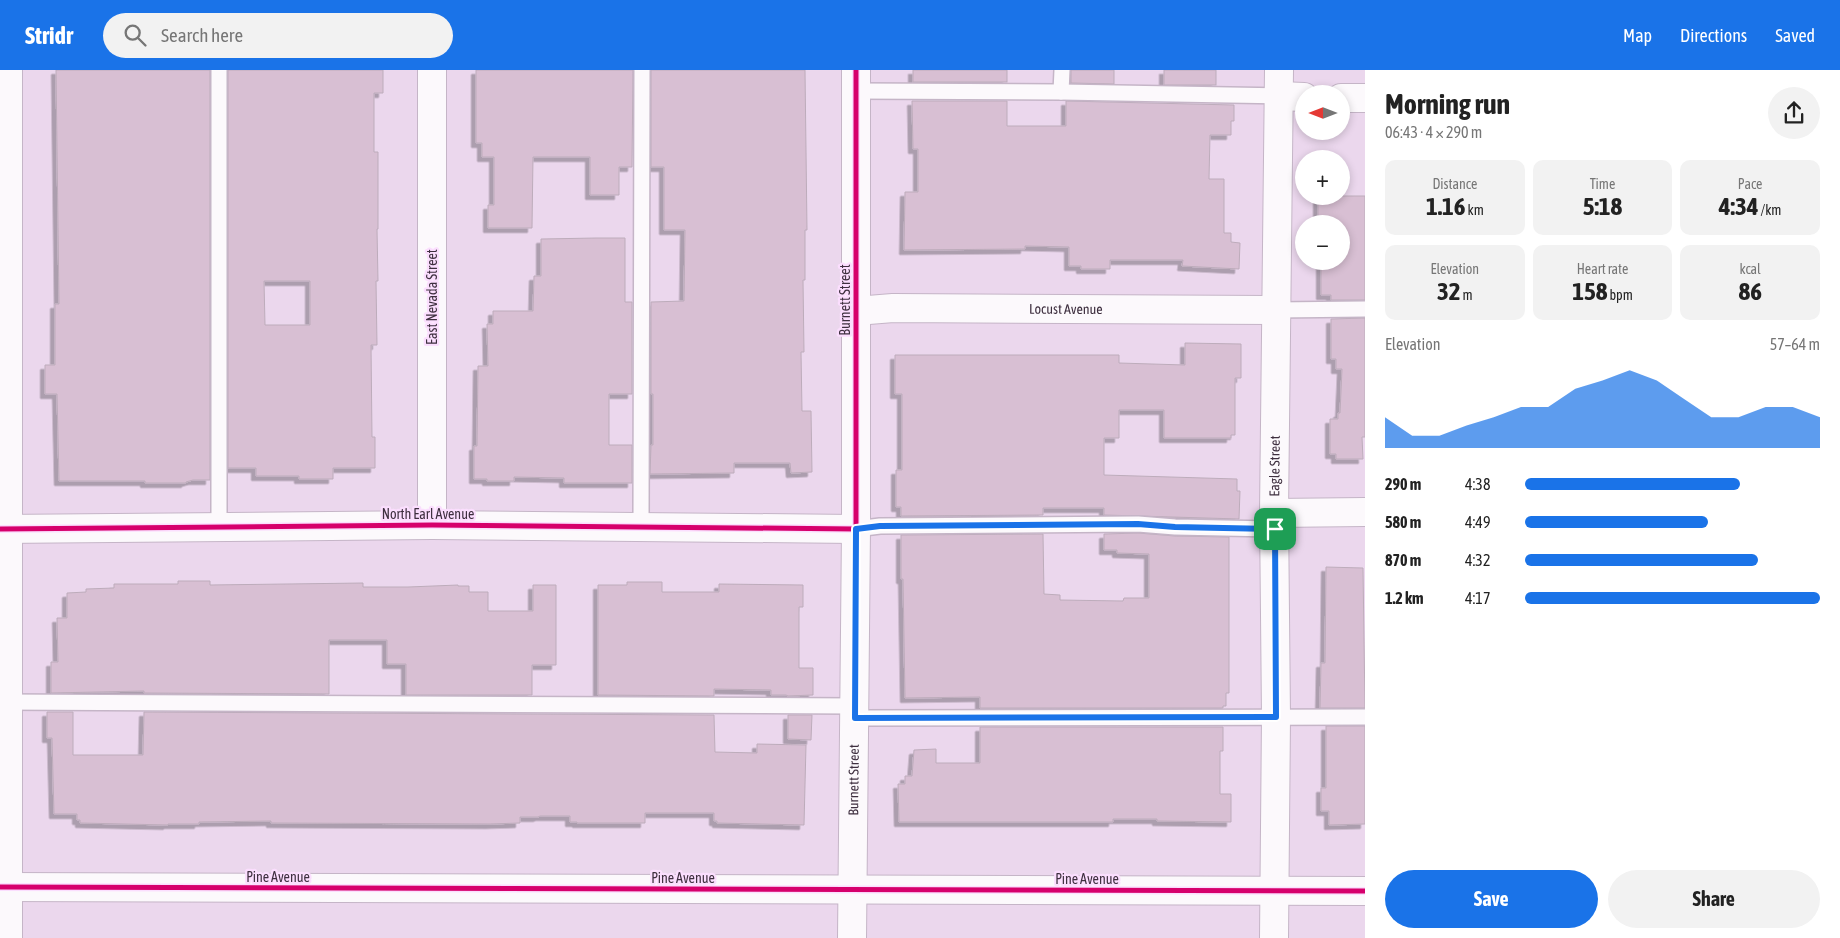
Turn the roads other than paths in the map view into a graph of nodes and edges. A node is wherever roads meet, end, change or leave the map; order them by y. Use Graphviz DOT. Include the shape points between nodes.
graph roads {
  1 [pos="8,70"];
  2 [pos="219,70"];
  3 [pos="432,70"];
  4 [pos="642,70"];
  5 [pos="1062,70"];
  6 [pos="856,81"];
  7 [pos="1287,88"];
  8 [pos="1061,92"];
  9 [pos="1350,98"];
  10 [pos="1365,98"];
  11 [pos="1365,309"];
  12 [pos="1276,310"];
  13 [pos="856,312"];
  14 [pos="1365,512"];
  15 [pos="1274,521"];
  16 [pos="432,525"];
  17 [pos="219,526"];
  18 [pos="641,527"];
  19 [pos="856,529"];
  20 [pos="4,530"];
  21 [pos="4,702"];
  22 [pos="855,712"];
  23 [pos="1276,717"];
  24 [pos="1365,717"];
  25 [pos="4,887"];
  26 [pos="852,890"];
  27 [pos="1274,890"];
  28 [pos="1365,891"];
  29 [pos="8,938"];
  30 [pos="852,938"];
  31 [pos="1274,938"];
  1 -- 20 [label="street"];
  2 -- 17 [label="lane"];
  3 -- 16 [label="street, East Nevada Street"];
  4 -- 18 [label="lane"];
  5 -- 8 [label="lane"];
  6 -- 8 [label="lane"];
  6 -- 13 [label="street, Burnett Street"];
  7 -- 8 [label="lane"];
  7 -- 12 [label="street, Eagle Street"];
  9 -- 10 [label="street"];
  11 -- 12 [label="lane"];
  12 -- 13 [label="street, Locust Avenue" via="893,308"];
  12 -- 15 [label="street, Eagle Street"];
  13 -- 19 [label="street, Burnett Street"];
  14 -- 15 [label="street"];
  15 -- 19 [label="lane" via="1175,527 1138,524 880,526"];
  15 -- 23 [label="street, Eagle Street"];
  16 -- 17 [label="street, North Earl Avenue"];
  16 -- 18 [label="street, North Earl Avenue"];
  17 -- 20 [label="street, North Earl Avenue"];
  18 -- 19 [label="street, North Earl Avenue"];
  19 -- 22 [label="street, Burnett Street"];
  20 -- 21 [label="street"];
  21 -- 22 [label="lane"];
  21 -- 25 [label="street"];
  22 -- 23 [label="lane"];
  22 -- 26 [label="street, Burnett Street"];
  23 -- 24 [label="lane"];
  23 -- 27 [label="street, Eagle Street"];
  25 -- 26 [label="street, Pine Avenue"];
  25 -- 29 [label="street"];
  26 -- 27 [label="street, Pine Avenue"];
  26 -- 30 [label="street, Burnett Street"];
  27 -- 28 [label="street, Pine Avenue"];
  27 -- 31 [label="street, Eagle Street"];
}
